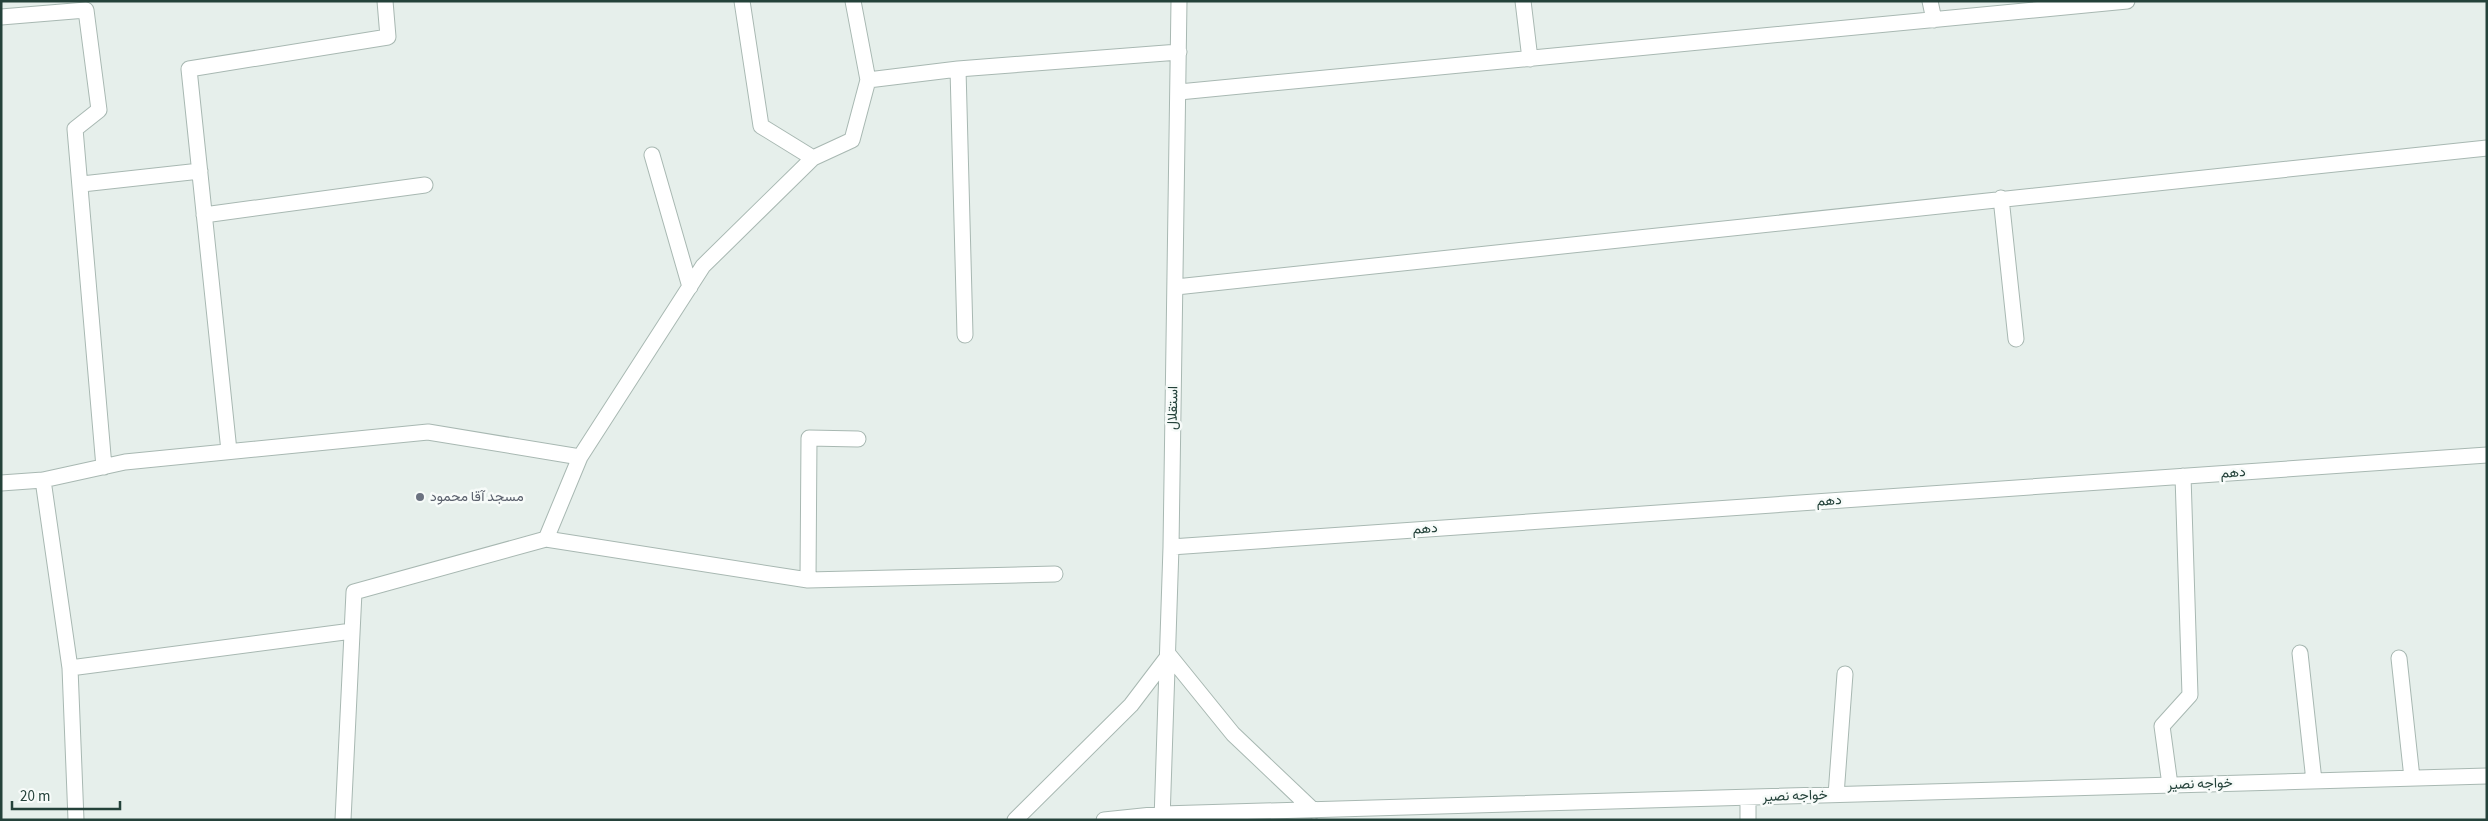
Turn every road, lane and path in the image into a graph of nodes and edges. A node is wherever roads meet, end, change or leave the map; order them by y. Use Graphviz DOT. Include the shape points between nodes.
graph roads {
  1 [pos="385,1"];
  2 [pos="742,1"];
  3 [pos="853,1"];
  4 [pos="1178,1"];
  5 [pos="1523,1"];
  6 [pos="1930,1"];
  7 [pos="2127,1"];
  8 [pos="1,17"];
  9 [pos="1934,20"];
  10 [pos="1179,52"];
  11 [pos="1530,58"];
  12 [pos="958,69"];
  13 [pos="868,80"];
  14 [pos="1179,92"];
  15 [pos="2487,148"];
  16 [pos="652,155"];
  17 [pos="813,158"];
  18 [pos="200,171"];
  19 [pos="82,184"];
  20 [pos="425,184"];
  21 [pos="2002,198"];
  22 [pos="204,215"];
  23 [pos="690,287"];
  24 [pos="1176,287"];
  25 [pos="965,335"];
  26 [pos="2016,339"];
  27 [pos="858,439"];
  28 [pos="229,452"];
  29 [pos="2487,455"];
  30 [pos="580,457"];
  31 [pos="104,467"];
  32 [pos="2183,476"];
  33 [pos="43,480"];
  34 [pos="1,483"];
  35 [pos="546,539"];
  36 [pos="1171,547"];
  37 [pos="1055,574"];
  38 [pos="808,580"];
  39 [pos="352,631"];
  40 [pos="2300,653"];
  41 [pos="1169,655"];
  42 [pos="2399,658"];
  43 [pos="70,668"];
  44 [pos="1845,674"];
  45 [pos="2487,776"];
  46 [pos="2412,778"];
  47 [pos="2314,780"];
  48 [pos="2170,785"];
  49 [pos="1836,795"];
  50 [pos="1748,798"];
  51 [pos="1314,811"];
  52 [pos="1162,817"];
  53 [pos="76,820"];
  54 [pos="343,820"];
  55 [pos="1015,820"];
  56 [pos="1104,820"];
  57 [pos="1748,820"];
  1 -- 18 [label="street" via="388,37 189,68"];
  2 -- 17 [label="street" via="761,126"];
  3 -- 13 [label="street"];
  4 -- 10 [label="street, استقلال"];
  5 -- 11 [label="street"];
  6 -- 9 [label="street"];
  7 -- 9 [label="street"];
  8 -- 19 [label="street" via="86,10 99,110 75,129"];
  9 -- 11 [label="street"];
  10 -- 12 [label="street"];
  10 -- 14 [label="street, استقلال"];
  11 -- 14 [label="street"];
  12 -- 13 [label="street"];
  12 -- 25 [label="street"];
  13 -- 17 [label="street" via="852,140"];
  14 -- 24 [label="street, استقلال"];
  15 -- 21 [label="street"];
  16 -- 23 [label="street"];
  17 -- 23 [label="street" via="703,266"];
  18 -- 19 [label="street"];
  18 -- 22 [label="street"];
  19 -- 31 [label="street"];
  20 -- 22 [label="street"];
  21 -- 24 [label="street"];
  21 -- 26 [label="street"];
  22 -- 28 [label="street"];
  23 -- 30 [label="street"];
  24 -- 36 [label="street, استقلال"];
  27 -- 38 [label="street" via="809,438"];
  28 -- 30 [label="street" via="428,432"];
  28 -- 31 [label="street"];
  29 -- 32 [label="street, دهم"];
  30 -- 35 [label="street"];
  31 -- 33 [label="street"];
  32 -- 36 [label="street, دهم"];
  32 -- 48 [label="street" via="2190,695 2162,726"];
  33 -- 34 [label="street"];
  33 -- 43 [label="street"];
  35 -- 38 [label="street"];
  35 -- 39 [label="street" via="354,592"];
  36 -- 41 [label="street, استقلال"];
  37 -- 38 [label="street"];
  39 -- 43 [label="street"];
  39 -- 54 [label="street"];
  40 -- 47 [label="street"];
  41 -- 51 [label="street" via="1233,734"];
  41 -- 52 [label="street, استقلال"];
  41 -- 55 [label="street" via="1131,705"];
  42 -- 46 [label="street"];
  43 -- 53 [label="street"];
  44 -- 49 [label="street"];
  45 -- 46 [label="street, خواجه نصیر"];
  46 -- 47 [label="street, خواجه نصیر"];
  47 -- 48 [label="street, خواجه نصیر"];
  48 -- 49 [label="street, خواجه نصیر"];
  49 -- 50 [label="street, خواجه نصیر"];
  50 -- 51 [label="street, خواجه نصیر"];
  50 -- 57 [label="street"];
  51 -- 52 [label="street, خواجه نصیر"];
  52 -- 56 [label="street, خواجه نصیر"];
}
